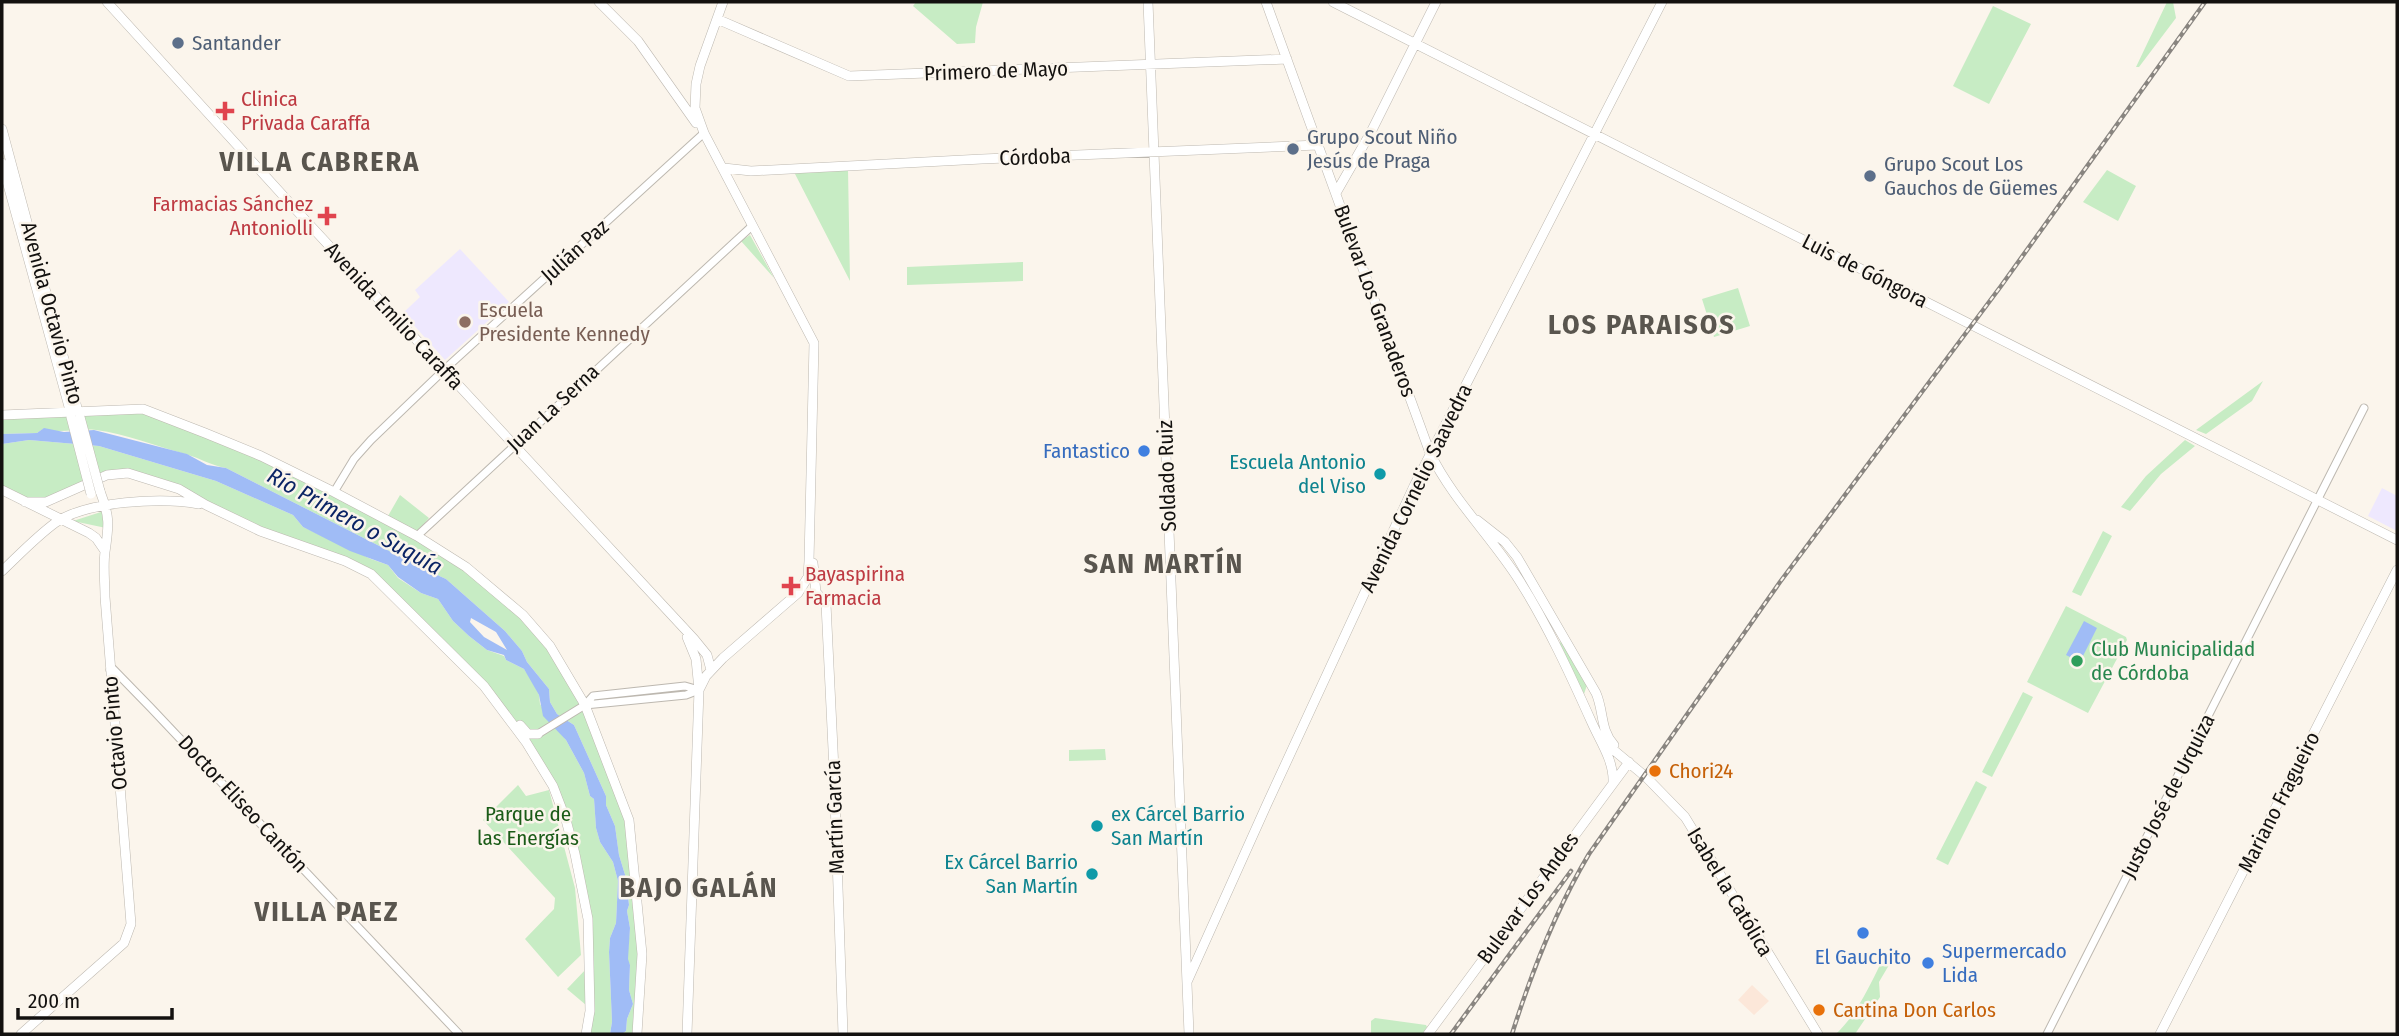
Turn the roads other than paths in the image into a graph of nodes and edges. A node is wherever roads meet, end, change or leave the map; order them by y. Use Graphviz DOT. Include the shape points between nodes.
graph roads {
  1 [pos="107,2"];
  2 [pos="599,2"];
  3 [pos="723,2"];
  4 [pos="1148,2"];
  5 [pos="1266,2"];
  6 [pos="1333,2"];
  7 [pos="1436,2"];
  8 [pos="1662,2"];
  9 [pos="717,19"];
  10 [pos="1416,44"];
  11 [pos="1287,59"];
  12 [pos="1151,65"];
  13 [pos="695,98"];
  14 [pos="681,102"];
  15 [pos="2,129"];
  16 [pos="704,133"];
  17 [pos="1594,135"];
  18 [pos="1318,145"];
  19 [pos="1153,152"];
  20 [pos="2,163"];
  21 [pos="724,168"];
  22 [pos="751,172"];
  23 [pos="730,180"];
  24 [pos="1336,192"];
  25 [pos="752,226"];
  26 [pos="445,369"];
  27 [pos="2364,408"];
  28 [pos="75,414"];
  29 [pos="2,415"];
  30 [pos="514,445"];
  31 [pos="1430,453"];
  32 [pos="2,490"];
  33 [pos="96,492"];
  34 [pos="334,492"];
  35 [pos="2318,499"];
  36 [pos="25,502"];
  37 [pos="106,505"];
  38 [pos="206,505"];
  39 [pos="93,508"];
  40 [pos="1469,515"];
  41 [pos="62,519"];
  42 [pos="417,536"];
  43 [pos="2397,540"];
  44 [pos="810,547"];
  45 [pos="105,551"];
  46 [pos="2397,570"];
  47 [pos="2,571"];
  48 [pos="684,629"];
  49 [pos="439,642"];
  50 [pos="707,655"];
  51 [pos="723,658"];
  52 [pos="112,669"];
  53 [pos="711,670"];
  54 [pos="699,690"];
  55 [pos="582,706"];
  56 [pos="537,735"];
  57 [pos="1600,737"];
  58 [pos="1629,762"];
  59 [pos="1613,782"];
  60 [pos="561,805"];
  61 [pos="1187,982"];
  62 [pos="843,1032"];
  63 [pos="21,1034"];
  64 [pos="459,1034"];
  65 [pos="586,1034"];
  66 [pos="637,1034"];
  67 [pos="687,1034"];
  68 [pos="1189,1034"];
  69 [pos="1428,1034"];
  70 [pos="1818,1034"];
  71 [pos="2047,1034"];
  72 [pos="2160,1034"];
  1 -- 26 [label="main road, Avenida Emilio Caraffa"];
  2 -- 14 [label="main road" via="638,41"];
  3 -- 9 [label="main road"];
  4 -- 12 [label="main road, Soldado Ruiz"];
  5 -- 11 [label="main road, Bulevar Los Granaderos"];
  6 -- 10 [label="main road, Luis de Góngora"];
  7 -- 10 [label="main road"];
  8 -- 17 [label="main road, Avenida Cornelio Saavedra"];
  9 -- 12 [label="main road, Primero de Mayo" via="849,76"];
  9 -- 13 [label="main road" via="700,66"];
  10 -- 17 [label="main road, Luis de Góngora"];
  10 -- 24 [label="main road"];
  11 -- 12 [label="main road, Primero de Mayo"];
  11 -- 18 [label="main road, Bulevar Los Granaderos"];
  12 -- 19 [label="main road, Soldado Ruiz"];
  13 -- 14 [label="main road" via="689,104"];
  13 -- 16 [label="main road"];
  14 -- 16 [label="main road"];
  15 -- 28 [label="main road, Avenida Octavio Pinto"];
  16 -- 21 [label="main road"];
  16 -- 26 [label="street, Julián Paz"];
  17 -- 31 [label="main road, Avenida Cornelio Saavedra"];
  17 -- 35 [label="main road, Luis de Góngora"];
  18 -- 19 [label="main road, Córdoba"];
  18 -- 24 [label="main road, Bulevar Los Granaderos"];
  19 -- 22 [label="main road, Córdoba"];
  19 -- 61 [label="main road, Soldado Ruiz"];
  20 -- 28 [label="main road, Avenida Octavio Pinto"];
  21 -- 22 [label="main road, Córdoba"];
  21 -- 23 [label="main road"];
  22 -- 23 [label="main road, Córdoba"];
  23 -- 25 [label="main road"];
  24 -- 31 [label="main road, Bulevar Los Granaderos"];
  25 -- 30 [label="street, Juan La Serna"];
  25 -- 44 [label="main road" via="814,344"];
  26 -- 30 [label="main road, Avenida Emilio Caraffa"];
  26 -- 34 [label="street, Julián Paz" via="354,458"];
  27 -- 35 [label="street, Justo José de Urquiza"];
  28 -- 29 [label="main road"];
  28 -- 33 [label="main road, bridge"];
  28 -- 34 [label="main road" via="143,410 254,453"];
  30 -- 42 [label="street, Juan La Serna"];
  30 -- 48 [label="main road, Avenida Emilio Caraffa"];
  31 -- 40 [label="main road, Bulevar Los Granaderos"];
  31 -- 61 [label="main road, Avenida Cornelio Saavedra"];
  32 -- 36 [label="main road"];
  33 -- 37 [label="main road"];
  33 -- 39 [label="main road"];
  34 -- 42 [label="main road"];
  35 -- 43 [label="main road, Luis de Góngora"];
  35 -- 71 [label="street, Justo José de Urquiza"];
  36 -- 38 [label="main road" via="46,502 120,472 180,489"];
  36 -- 41 [label="main road"];
  37 -- 38 [label="main road" via="166,500"];
  37 -- 39 [label="main road"];
  37 -- 45 [label="main road, Octavio Pinto" via="110,531"];
  38 -- 49 [label="main road" via="268,535 365,571"];
  39 -- 41 [label="main road"];
  40 -- 57 [label="main road, Bulevar Los Granaderos" via="1518,579"];
  40 -- 58 [label="main road, Bulevar Los Granaderos" via="1502,538 1517,557 1596,693 1605,734"];
  41 -- 45 [label="main road" via="96,538"];
  41 -- 47 [label="main road"];
  42 -- 55 [label="main road" via="474,572 523,615 554,652"];
  44 -- 51 [label="main road" via="808,577 802,590"];
  44 -- 62 [label="main road, Martín García" via="816,592 825,600"];
  45 -- 52 [label="main road, Octavio Pinto"];
  46 -- 72 [label="main road, Mariano Fragueiro"];
  48 -- 50 [label="main road, Avenida Emilio Caraffa"];
  48 -- 54 [label="main road, Avenida Emilio Caraffa" via="696,659"];
  49 -- 56 [label="main road" via="448,645 493,688 525,732"];
  49 -- 60 [label="main road" via="493,697 526,742"];
  50 -- 51 [label="main road"];
  50 -- 53 [label="main road, Avenida Emilio Caraffa"];
  51 -- 53 [label="main road"];
  52 -- 63 [label="main road, Octavio Pinto" via="132,919 127,938 112,955"];
  52 -- 64 [label="street, Doctor Eliseo Cantón"];
  53 -- 54 [label="main road"];
  54 -- 55 [label="street"];
  54 -- 67 [label="main road, Avenida Emilio Caraffa"];
  55 -- 56 [label="street"];
  55 -- 66 [label="main road" via="599,737 630,825 642,954"];
  56 -- 60 [label="main road" via="536,747"];
  57 -- 58 [label="main road, Bulevar Los Granaderos"];
  57 -- 59 [label="main road, Bulevar Los Granaderos"];
  58 -- 59 [label="main road, Bulevar Los Andes"];
  58 -- 70 [label="main road, Isabel la Católica" via="1685,817"];
  59 -- 69 [label="main road, Bulevar Los Andes"];
  60 -- 65 [label="main road" via="588,919 590,1011"];
  61 -- 68 [label="main road, Soldado Ruiz"];
}
